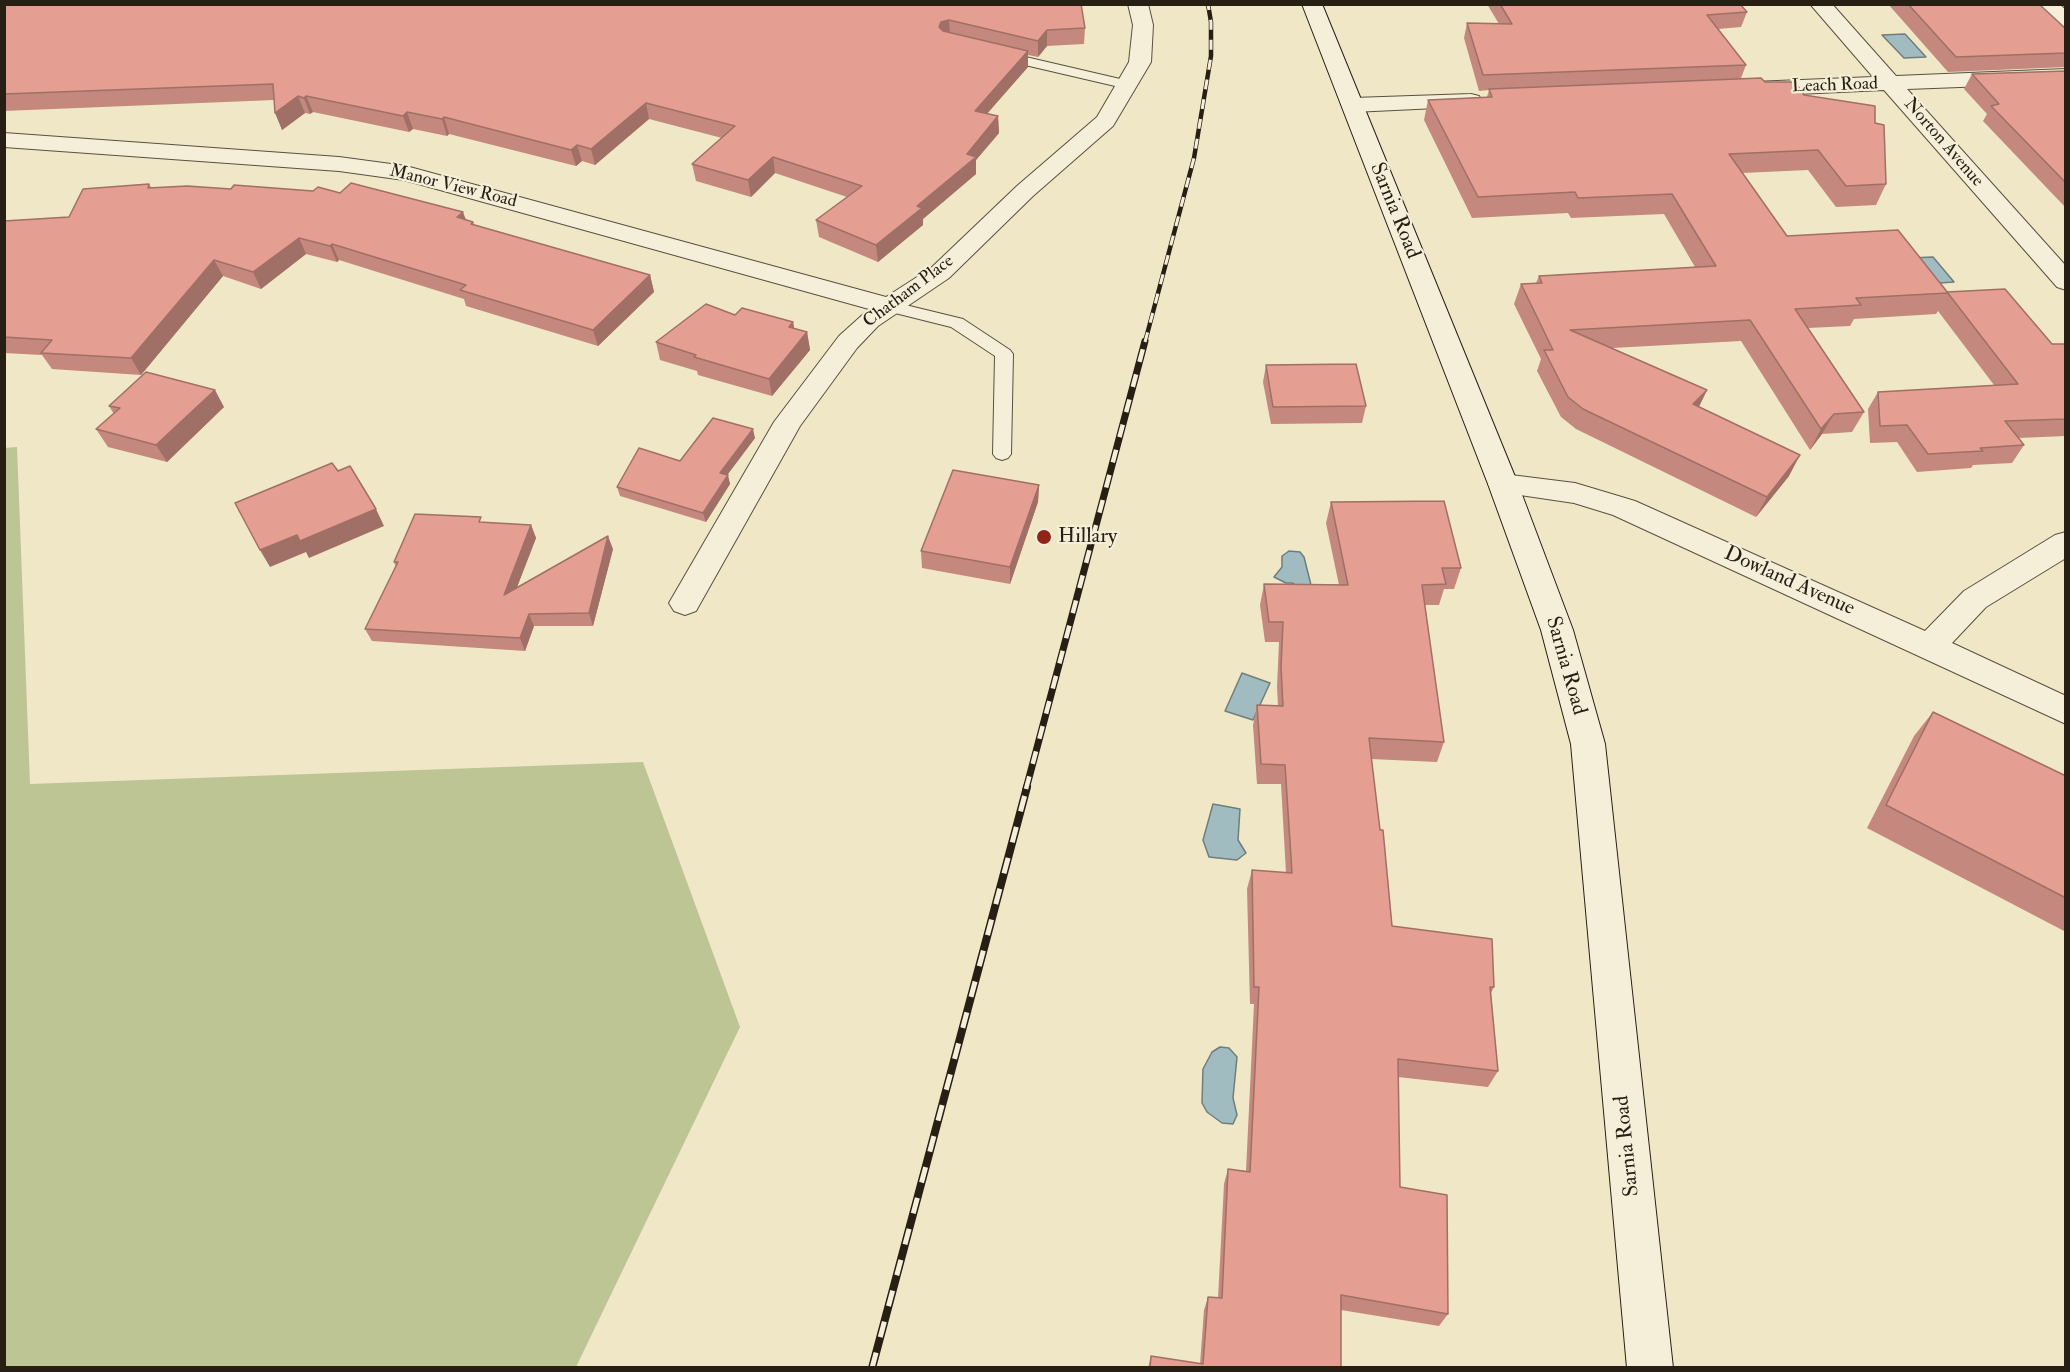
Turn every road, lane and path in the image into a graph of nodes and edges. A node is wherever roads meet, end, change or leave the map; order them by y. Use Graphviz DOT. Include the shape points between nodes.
graph roads {
  1 [pos="1138,4"];
  2 [pos="1312,4"];
  3 [pos="1820,4"];
  4 [pos="2047,4"];
  5 [pos="2066,22"];
  6 [pos="982,50"];
  7 [pos="2066,76"];
  8 [pos="1891,84"];
  9 [pos="1128,85"];
  10 [pos="1735,90"];
  11 [pos="1496,100"];
  12 [pos="1353,105"];
  13 [pos="4,140"];
  14 [pos="2066,282"];
  15 [pos="889,306"];
  16 [pos="1002,454"];
  17 [pos="1503,484"];
  18 [pos="2066,543"];
  19 [pos="686,603"];
  20 [pos="1931,646"];
  21 [pos="2066,711"];
  22 [pos="1650,1368"];
  1 -- 9 [label="street, Chatham Place" via="1143,25 1140,62"];
  2 -- 12 [label="street, Sarnia Road"];
  3 -- 8 [label="street, Norton Avenue"];
  4 -- 5 [label="street"];
  6 -- 9 [label="lane"];
  7 -- 8 [label="street, Leach Road"];
  8 -- 10 [label="street, Leach Road"];
  8 -- 14 [label="street, Norton Avenue"];
  9 -- 15 [label="street, Chatham Place" via="1105,121 1024,191 940,273"];
  11 -- 12 [label="street"];
  12 -- 17 [label="street, Sarnia Road"];
  13 -- 15 [label="street, Manor View Road" via="339,164 406,173"];
  15 -- 16 [label="lane" via="957,323 1004,354"];
  15 -- 19 [label="street, Chatham Place" via="848,342 788,422"];
  17 -- 20 [label="street, Dowland Avenue" via="1575,493 1624,508"];
  17 -- 22 [label="street, Sarnia Road" via="1557,630 1588,744"];
  18 -- 20 [label="street" via="1975,599"];
  20 -- 21 [label="street, Dowland Avenue"];
}
